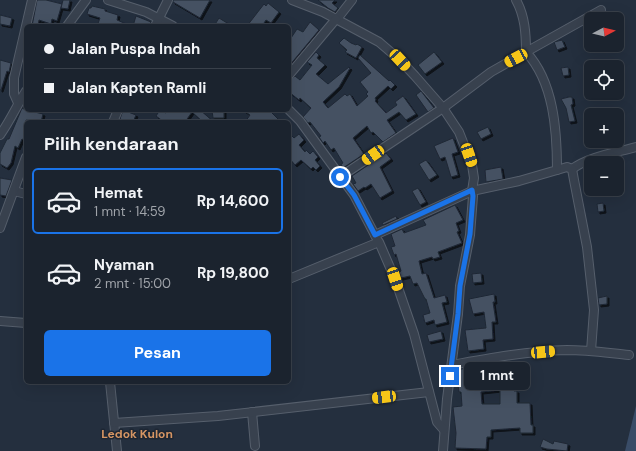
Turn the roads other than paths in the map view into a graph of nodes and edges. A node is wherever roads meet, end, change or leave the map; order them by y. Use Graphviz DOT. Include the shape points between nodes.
graph roads {
  1 [pos="32,0"];
  2 [pos="86,0"];
  3 [pos="108,0"];
  4 [pos="168,0"];
  5 [pos="292,0"];
  6 [pos="352,0"];
  7 [pos="516,0"];
  8 [pos="601,10"];
  9 [pos="159,18"];
  10 [pos="336,19"];
  11 [pos="26,24"];
  12 [pos="68,24"];
  13 [pos="156,24"];
  14 [pos="170,24"];
  15 [pos="24,35"];
  16 [pos="526,52"];
  17 [pos="291,73"];
  18 [pos="24,94"];
  19 [pos="18,103"];
  20 [pos="443,108"];
  21 [pos="291,112"];
  22 [pos="0,134"];
  23 [pos="636,147"];
  24 [pos="24,163"];
  25 [pos="572,169"];
  26 [pos="557,170"];
  27 [pos="340,177"];
  28 [pos="472,190"];
  29 [pos="14,191"];
  30 [pos="24,194"];
  31 [pos="0,203"];
  32 [pos="8,205"];
  33 [pos="0,228"];
  34 [pos="377,238"];
  35 [pos="291,278"];
  36 [pos="0,321"];
  37 [pos="24,323"];
  38 [pos="591,351"];
  39 [pos="629,355"];
  40 [pos="452,365"];
  41 [pos="110,384"];
  42 [pos="428,392"];
  43 [pos="252,412"];
  44 [pos="114,423"];
  45 [pos="444,430"];
  46 [pos="255,446"];
  47 [pos="117,451"];
  48 [pos="443,451"];
  1 -- 11 [label="street"];
  2 -- 12 [label="street"];
  3 -- 9 [label="street"];
  4 -- 9 [label="street"];
  5 -- 10 [label="street"];
  6 -- 10 [label="street"];
  7 -- 16 [label="street" via="524,19"];
  8 -- 16 [label="street"];
  9 -- 13 [label="street"];
  9 -- 14 [label="street"];
  10 -- 17 [label="street"];
  10 -- 20 [label="street" via="379,42 395,55"];
  15 -- 19 [label="street" via="14,78 14,94"];
  16 -- 20 [label="street" via="491,72"];
  16 -- 26 [label="street" via="540,74 550,101 557,146"];
  18 -- 19 [label="street"];
  19 -- 22 [label="street"];
  20 -- 27 [label="street"];
  20 -- 28 [label="street" via="466,146 474,178"];
  21 -- 27 [label="street"];
  23 -- 25 [label="street" via="594,158"];
  24 -- 29 [label="street"];
  25 -- 26 [label="street" via="567,167"];
  25 -- 38 [label="street" via="587,247 594,310"];
  26 -- 28 [label="street" via="519,181"];
  27 -- 34 [label="street" via="354,195"];
  28 -- 34 [label="street"];
  28 -- 40 [label="street" via="470,234 460,286"];
  29 -- 30 [label="street"];
  29 -- 32 [label="street"];
  31 -- 32 [label="street"];
  32 -- 33 [label="street"];
  34 -- 35 [label="street"];
  34 -- 42 [label="street" via="398,285 414,334"];
  36 -- 37 [label="street"];
  38 -- 39 [label="street"];
  38 -- 40 [label="street" via="533,353"];
  40 -- 45 [label="street"];
  41 -- 44 [label="street"];
  42 -- 43 [label="street"];
  42 -- 45 [label="street" via="437,422"];
  43 -- 44 [label="street"];
  43 -- 46 [label="street"];
  44 -- 47 [label="street"];
  45 -- 48 [label="street"];
}
